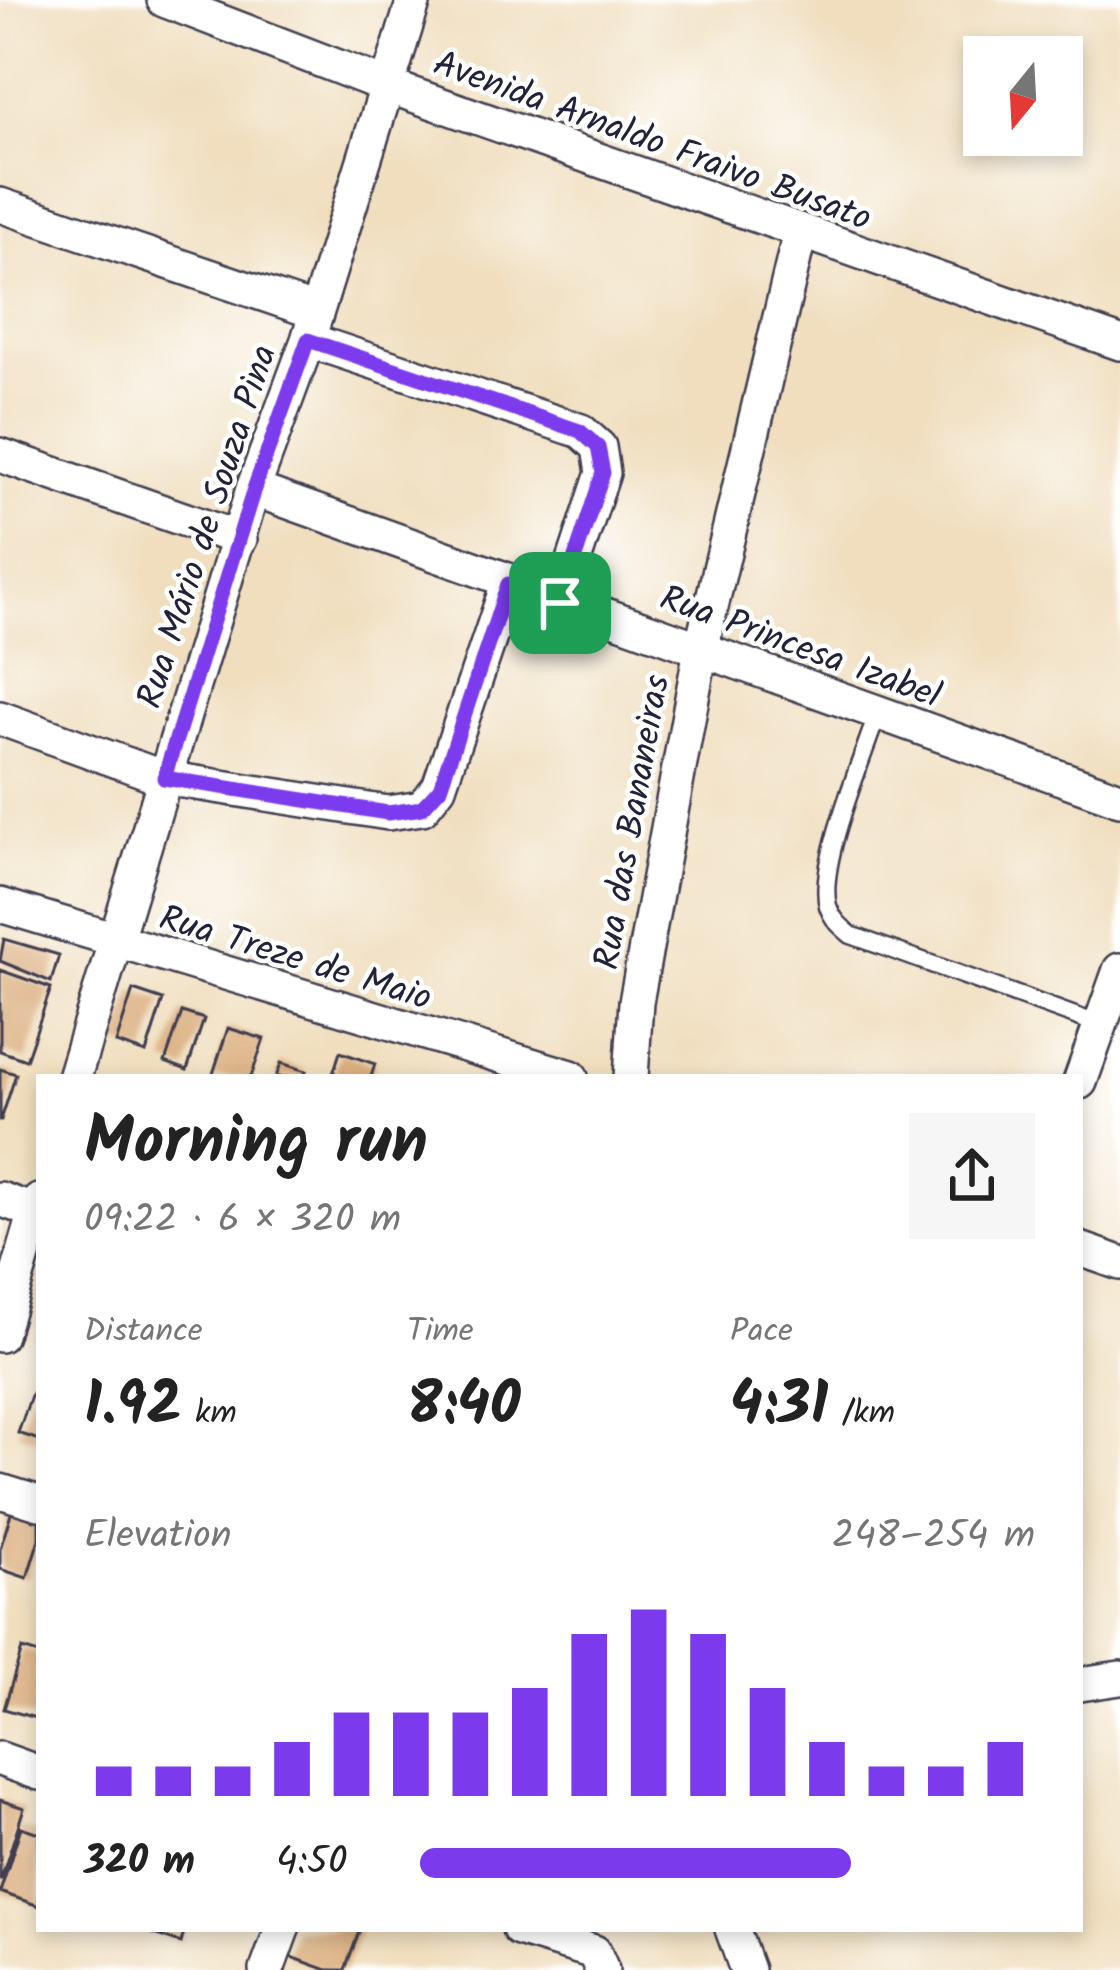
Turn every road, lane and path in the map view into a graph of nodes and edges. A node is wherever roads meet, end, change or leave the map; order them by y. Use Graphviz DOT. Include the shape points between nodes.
graph roads {
  1 [pos="164,0"];
  2 [pos="414,0"];
  3 [pos="385,85"];
  4 [pos="0,205"];
  5 [pos="800,233"];
  6 [pos="310,325"];
  7 [pos="1120,343"];
  8 [pos="0,455"];
  9 [pos="254,489"];
  10 [pos="240,539"];
  11 [pos="508,584"];
  12 [pos="560,603"];
  13 [pos="701,649"];
  14 [pos="877,715"];
  15 [pos="0,718"];
  16 [pos="164,778"];
  17 [pos="1120,799"];
  18 [pos="0,905"];
  19 [pos="112,940"];
  20 [pos="1120,970"];
  21 [pos="1100,1025"];
  22 [pos="491,1067"];
  23 [pos="75,1074"];
  24 [pos="547,1074"];
  25 [pos="631,1074"];
  26 [pos="1083,1074"];
  27 [pos="0,1199"];
  28 [pos="36,1208"];
  29 [pos="36,1216"];
  30 [pos="1083,1251"];
  31 [pos="1120,1263"];
  32 [pos="0,1335"];
  33 [pos="0,1491"];
  34 [pos="36,1502"];
  35 [pos="1120,1678"];
  36 [pos="1083,1684"];
  37 [pos="0,1760"];
  38 [pos="36,1772"];
  39 [pos="281,1932"];
  40 [pos="526,1932"];
  41 [pos="733,1932"];
  42 [pos="598,1961"];
  43 [pos="267,1970"];
  44 [pos="747,1970"];
  1 -- 3 [label="street, Avenida Arnaldo Fraivo Busato"];
  2 -- 3 [label="street, Rua Mário de Souza Pina"];
  3 -- 5 [label="street, Avenida Arnaldo Fraivo Busato"];
  3 -- 6 [label="street, Rua Mário de Souza Pina"];
  4 -- 6 [label="street"];
  5 -- 7 [label="street, Avenida Arnaldo Fraivo Busato"];
  5 -- 13 [label="street, Rua das Bananeiras"];
  6 -- 9 [label="street, Rua Mário de Souza Pina"];
  6 -- 12 [label="street" via="580,431 598,447 603,473"];
  8 -- 10 [label="street"];
  9 -- 10 [label="street, Rua Mário de Souza Pina"];
  9 -- 11 [label="street, Rua Princesa Izabel"];
  10 -- 16 [label="street, Rua Mário de Souza Pina"];
  11 -- 12 [label="street, Rua Princesa Izabel"];
  11 -- 16 [label="street" via="440,788 422,808 388,813"];
  12 -- 13 [label="street, Rua Princesa Izabel"];
  13 -- 14 [label="street, Rua Princesa Izabel"];
  13 -- 25 [label="street, Rua das Bananeiras" via="636,1002"];
  14 -- 17 [label="street, Rua Princesa Izabel"];
  14 -- 21 [label="lane" via="828,873 827,903 837,923 851,935"];
  15 -- 16 [label="street"];
  16 -- 19 [label="street, Rua Mário de Souza Pina"];
  18 -- 19 [label="street, Rua Treze de Maio"];
  19 -- 22 [label="street, Rua Treze de Maio"];
  19 -- 23 [label="street, Rua Mário de Souza Pina"];
  20 -- 21 [label="street"];
  21 -- 26 [label="street"];
  22 -- 24 [label="street, Rua Treze de Maio"];
  27 -- 28 [label="street"];
  29 -- 32 [label="street"];
  30 -- 31 [label="street"];
  33 -- 34 [label="street"];
  35 -- 36 [label="street"];
  37 -- 38 [label="street"];
  39 -- 43 [label="street"];
  40 -- 42 [label="street"];
  41 -- 44 [label="street"];
}
